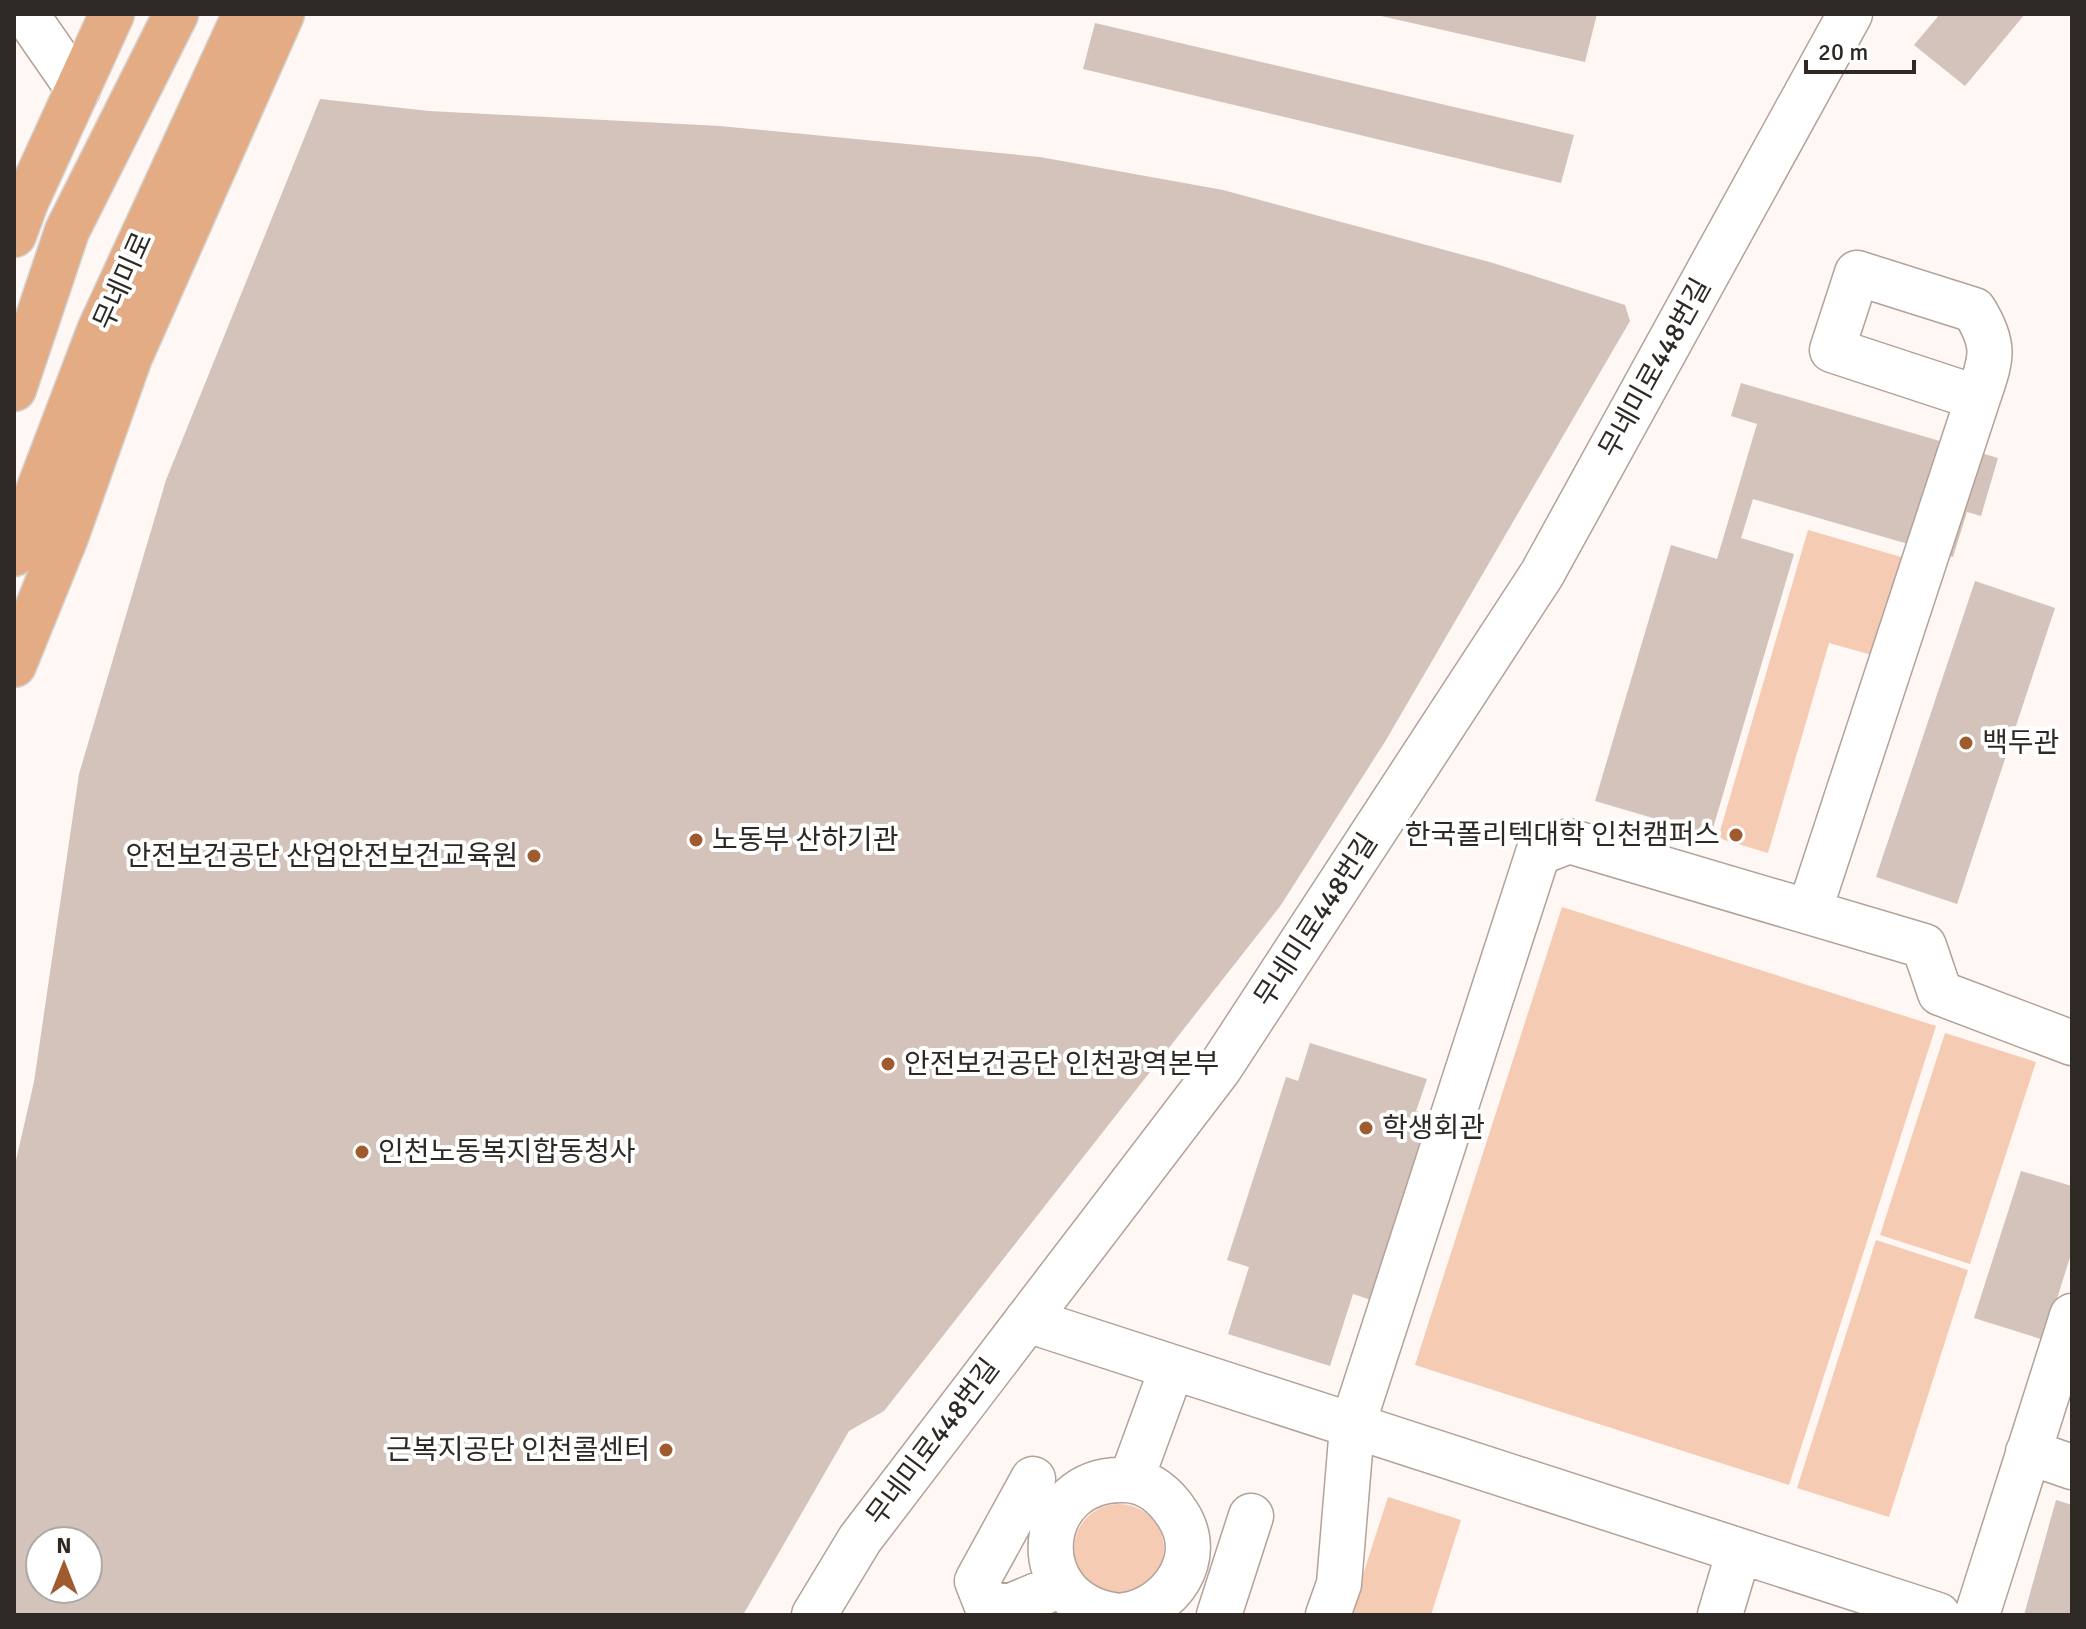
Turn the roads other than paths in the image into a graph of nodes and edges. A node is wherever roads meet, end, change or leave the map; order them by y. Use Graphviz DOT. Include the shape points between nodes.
graph roads {
  1 [pos="26,14"];
  2 [pos="112,14"];
  3 [pos="176,14"];
  4 [pos="245,14"];
  5 [pos="282,14"];
  6 [pos="1849,15"];
  7 [pos="78,89"];
  8 [pos="14,235"];
  9 [pos="14,389"];
  10 [pos="1978,398"];
  11 [pos="14,554"];
  12 [pos="14,665"];
  13 [pos="1809,912"];
  14 [pos="2072,1043"];
  15 [pos="2072,1316"];
  16 [pos="1027,1320"];
  17 [pos="1172,1368"];
  18 [pos="1352,1427"];
  19 [pos="2028,1452"];
  20 [pos="2072,1467"];
  21 [pos="1033,1479"];
  22 [pos="1131,1480"];
  23 [pos="1251,1516"];
  24 [pos="1739,1551"];
  25 [pos="1061,1585"];
  26 [pos="1130,1614"];
  27 [pos="814,1615"];
  28 [pos="1219,1615"];
  29 [pos="1328,1615"];
  30 [pos="1720,1615"];
  31 [pos="1938,1615"];
  32 [pos="1977,1615"];
  1 -- 7 [label="street"];
  2 -- 7 [label="main road"];
  3 -- 9 [label="main road" via="67,231"];
  4 -- 11 [label="main road, 무네미로" via="99,331"];
  5 -- 12 [label="main road" via="130,357"];
  6 -- 16 [label="street, 무네미로448번길" via="1542,574 1219,1069"];
  7 -- 8 [label="main road"];
  10 -- 13 [label="street"];
  13 -- 14 [label="street" via="1924,946 1940,993"];
  13 -- 18 [label="street" via="1569,841 1538,853"];
  15 -- 19 [label="street"];
  16 -- 17 [label="street"];
  16 -- 27 [label="street, 무네미로448번길" via="860,1539"];
  17 -- 18 [label="street"];
  17 -- 22 [label="street"];
  18 -- 24 [label="street"];
  18 -- 29 [label="street" via="1339,1584"];
  19 -- 20 [label="street"];
  19 -- 32 [label="street"];
  21 -- 25 [label="street" via="977,1581 986,1604 1011,1606"];
  22 -- 25 [label="street" via="1109,1479 1087,1487 1056,1519 1051,1564"];
  22 -- 26 [label="street" via="1170,1502 1187,1543 1176,1585 1161,1602"];
  23 -- 28 [label="street"];
  24 -- 30 [label="street"];
  24 -- 31 [label="street"];
  25 -- 26 [label="street" via="1097,1612"];
}
